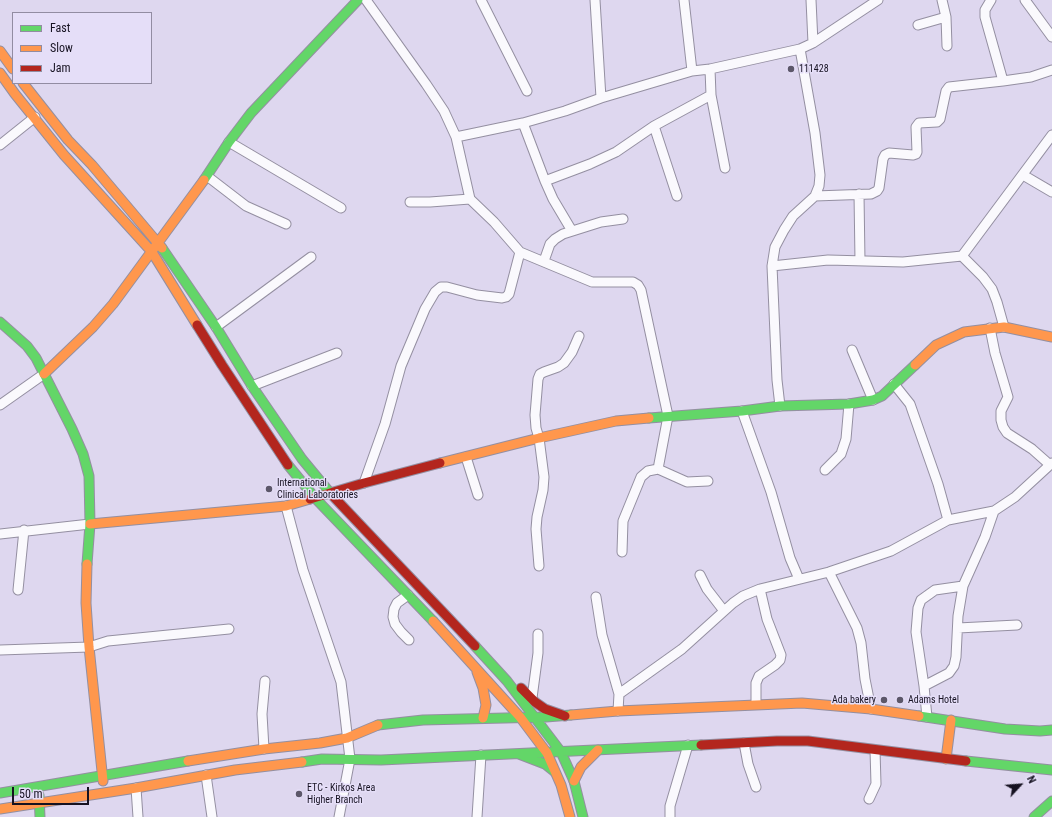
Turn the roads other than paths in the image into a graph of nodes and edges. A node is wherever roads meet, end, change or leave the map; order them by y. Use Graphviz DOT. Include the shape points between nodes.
graph roads {
  1 [pos="358,0"];
  2 [pos="366,0"];
  3 [pos="481,0"];
  4 [pos="596,0"];
  5 [pos="684,0"];
  6 [pos="811,0"];
  7 [pos="878,0"];
  8 [pos="942,0"];
  9 [pos="991,0"];
  10 [pos="1025,0"];
  11 [pos="946,17"];
  12 [pos="918,25"];
  13 [pos="1052,37"];
  14 [pos="813,42"];
  15 [pos="947,46"];
  16 [pos="800,49"];
  17 [pos="0,51"];
  18 [pos="12,68"];
  19 [pos="710,69"];
  20 [pos="1052,70"];
  21 [pos="692,71"];
  22 [pos="0,73"];
  23 [pos="1003,81"];
  24 [pos="25,84"];
  25 [pos="528,91"];
  26 [pos="711,96"];
  27 [pos="601,98"];
  28 [pos="35,117"];
  29 [pos="523,123"];
  30 [pos="654,126"];
  31 [pos="1052,135"];
  32 [pos="456,137"];
  33 [pos="229,142"];
  34 [pos="0,145"];
  35 [pos="725,168"];
  36 [pos="1023,175"];
  37 [pos="207,176"];
  38 [pos="545,181"];
  39 [pos="1052,192"];
  40 [pos="859,194"];
  41 [pos="678,196"];
  42 [pos="815,196"];
  43 [pos="470,198"];
  44 [pos="410,202"];
  45 [pos="341,208"];
  46 [pos="623,219"];
  47 [pos="286,224"];
  48 [pos="572,231"];
  49 [pos="158,243"];
  50 [pos="152,252"];
  51 [pos="520,252"];
  52 [pos="962,256"];
  53 [pos="311,257"];
  54 [pos="860,260"];
  55 [pos="544,261"];
  56 [pos="772,266"];
  57 [pos="0,322"];
  58 [pos="216,327"];
  59 [pos="1004,327"];
  60 [pos="990,328"];
  61 [pos="579,336"];
  62 [pos="1052,337"];
  63 [pos="852,350"];
  64 [pos="337,353"];
  65 [pos="44,374"];
  66 [pos="894,384"];
  67 [pos="252,386"];
  68 [pos="872,400"];
  69 [pos="849,404"];
  70 [pos="0,405"];
  71 [pos="780,406"];
  72 [pos="742,411"];
  73 [pos="668,416"];
  74 [pos="539,438"];
  75 [pos="466,457"];
  76 [pos="1051,464"];
  77 [pos="658,469"];
  78 [pos="825,470"];
  79 [pos="708,481"];
  80 [pos="364,483"];
  81 [pos="331,494"];
  82 [pos="478,495"];
  83 [pos="315,498"];
  84 [pos="286,506"];
  85 [pos="994,511"];
  86 [pos="948,520"];
  87 [pos="90,524"];
  88 [pos="24,530"];
  89 [pos="0,534"];
  90 [pos="622,552"];
  91 [pos="539,566"];
  92 [pos="829,572"];
  93 [pos="700,575"];
  94 [pos="799,579"];
  95 [pos="963,586"];
  96 [pos="760,589"];
  97 [pos="18,590"];
  98 [pos="408,595"];
  99 [pos="596,597"];
  100 [pos="724,611"];
  101 [pos="1017,625"];
  102 [pos="958,628"];
  103 [pos="229,629"];
  104 [pos="538,634"];
  105 [pos="410,640"];
  106 [pos="88,647"];
  107 [pos="0,650"];
  108 [pos="486,659"];
  109 [pos="476,669"];
  110 [pos="265,681"];
  111 [pos="924,686"];
  112 [pos="619,694"];
  113 [pos="532,698"];
  114 [pos="756,704"];
  115 [pos="871,709"];
  116 [pos="618,712"];
  117 [pos="565,716"];
  118 [pos="520,717"];
  119 [pos="535,717"];
  120 [pos="926,717"];
  121 [pos="482,718"];
  122 [pos="951,720"];
  123 [pos="1052,730"];
  124 [pos="346,738"];
  125 [pos="744,742"];
  126 [pos="688,745"];
  127 [pos="264,750"];
  128 [pos="598,750"];
  129 [pos="875,750"];
  130 [pos="561,752"];
  131 [pos="547,753"];
  132 [pos="519,754"];
  133 [pos="481,755"];
  134 [pos="350,759"];
  135 [pos="946,759"];
  136 [pos="1050,773"];
  137 [pos="102,775"];
  138 [pos="206,775"];
  139 [pos="558,775"];
  140 [pos="574,781"];
  141 [pos="38,786"];
  142 [pos="756,787"];
  143 [pos="136,788"];
  144 [pos="104,792"];
  145 [pos="0,793"];
  146 [pos="869,799"];
  147 [pos="1052,801"];
  148 [pos="40,803"];
  149 [pos="0,809"];
  150 [pos="40,817"];
  151 [pos="138,817"];
  152 [pos="212,817"];
  153 [pos="339,817"];
  154 [pos="477,817"];
  155 [pos="570,817"];
  156 [pos="583,817"];
  157 [pos="670,817"];
  158 [pos="1034,817"];
  1 -- 33 [label="main road" via="252,113"];
  2 -- 32 [label="street" via="444,111"];
  3 -- 25 [label="street"];
  4 -- 27 [label="street"];
  5 -- 21 [label="street"];
  6 -- 14 [label="street"];
  7 -- 14 [label="street"];
  8 -- 11 [label="street"];
  9 -- 23 [label="street" via="985,10 985,17"];
  10 -- 13 [label="street"];
  11 -- 12 [label="street"];
  11 -- 15 [label="street"];
  14 -- 16 [label="street"];
  16 -- 19 [label="street"];
  16 -- 42 [label="street" via="820,175"];
  17 -- 18 [label="main road"];
  19 -- 21 [label="street"];
  19 -- 26 [label="street"];
  20 -- 23 [label="street"];
  21 -- 27 [label="street"];
  22 -- 28 [label="main road"];
  23 -- 40 [label="street" via="949,87 940,120 919,123 916,126 916,154 885,155 877,192"];
  24 -- 49 [label="main road" via="68,140"];
  26 -- 30 [label="street"];
  26 -- 35 [label="street"];
  27 -- 29 [label="street"];
  28 -- 34 [label="street"];
  28 -- 50 [label="main road" via="64,155"];
  29 -- 32 [label="street"];
  29 -- 38 [label="street"];
  30 -- 38 [label="street" via="616,152"];
  30 -- 41 [label="street"];
  31 -- 36 [label="street"];
  32 -- 43 [label="street"];
  33 -- 37 [label="main road"];
  33 -- 45 [label="street"];
  36 -- 39 [label="street"];
  36 -- 52 [label="street"];
  37 -- 47 [label="street" via="246,206"];
  37 -- 49 [label="main road"];
  38 -- 48 [label="street"];
  40 -- 42 [label="street"];
  40 -- 54 [label="street"];
  42 -- 56 [label="street" via="793,216 784,230 775,247"];
  43 -- 44 [label="street"];
  43 -- 51 [label="street"];
  46 -- 48 [label="street" via="601,222"];
  48 -- 55 [label="street" via="550,244"];
  49 -- 50 [label="main road"];
  49 -- 58 [label="main road"];
  50 -- 65 [label="main road" via="93,327"];
  50 -- 83 [label="main road" via="240,394 285,461"];
  51 -- 55 [label="street"];
  51 -- 80 [label="street" via="506,297 477,295 447,287 441,287 435,292 425,309 402,366"];
  52 -- 54 [label="street" via="903,262"];
  52 -- 59 [label="street" via="992,289"];
  53 -- 58 [label="street"];
  54 -- 56 [label="street" via="828,260"];
  55 -- 73 [label="street" via="592,282 633,282 638,285"];
  56 -- 71 [label="street"];
  57 -- 65 [label="main road" via="27,346"];
  58 -- 67 [label="main road"];
  59 -- 60 [label="main road"];
  59 -- 62 [label="main road"];
  60 -- 66 [label="main road" via="964,332 936,345"];
  60 -- 76 [label="street" via="1008,397 1001,411 1003,427 1007,433"];
  61 -- 74 [label="street" via="564,363 540,374 538,379 535,415"];
  63 -- 68 [label="street"];
  64 -- 67 [label="street"];
  65 -- 70 [label="street"];
  65 -- 87 [label="main road" via="83,454 88,476"];
  66 -- 68 [label="main road" via="882,396"];
  66 -- 86 [label="street" via="910,404"];
  67 -- 81 [label="main road" via="302,459"];
  68 -- 69 [label="main road"];
  69 -- 71 [label="main road"];
  69 -- 78 [label="street" via="846,440 841,454"];
  71 -- 72 [label="main road"];
  72 -- 73 [label="main road"];
  72 -- 94 [label="street"];
  73 -- 74 [label="main road" via="616,421"];
  73 -- 77 [label="street"];
  74 -- 75 [label="main road"];
  74 -- 91 [label="street" via="544,477 536,528"];
  75 -- 80 [label="main road"];
  75 -- 82 [label="street"];
  76 -- 85 [label="street" via="1015,497"];
  77 -- 79 [label="street" via="687,482"];
  77 -- 90 [label="street" via="648,471 641,477 637,486 623,521"];
  80 -- 81 [label="main road"];
  81 -- 83 [label="main road"];
  81 -- 108 [label="main road"];
  83 -- 84 [label="main road"];
  83 -- 98 [label="main road"];
  84 -- 87 [label="main road"];
  84 -- 124 [label="street" via="303,570 341,682"];
  85 -- 86 [label="street"];
  85 -- 95 [label="street" via="986,537"];
  86 -- 92 [label="street" via="890,551"];
  87 -- 88 [label="street"];
  87 -- 106 [label="main road" via="86,603"];
  88 -- 89 [label="street"];
  88 -- 97 [label="street"];
  92 -- 94 [label="street"];
  92 -- 115 [label="street" via="862,643"];
  93 -- 100 [label="street" via="710,594"];
  94 -- 96 [label="street"];
  95 -- 102 [label="street"];
  95 -- 111 [label="street" via="935,590 921,600 916,632"];
  96 -- 100 [label="street" via="743,596"];
  96 -- 114 [label="street" via="767,619 781,655 775,665 759,676 756,683"];
  98 -- 105 [label="street" via="397,603 393,617 395,624"];
  98 -- 109 [label="main road"];
  99 -- 112 [label="street" via="602,635"];
  100 -- 112 [label="street" via="682,649"];
  101 -- 102 [label="street"];
  102 -- 111 [label="street" via="954,666 949,673"];
  103 -- 106 [label="street" via="108,641"];
  104 -- 113 [label="street"];
  106 -- 107 [label="street"];
  106 -- 137 [label="main road"];
  108 -- 113 [label="main road" via="503,668"];
  108 -- 119 [label="main road"];
  109 -- 118 [label="main road"];
  109 -- 121 [label="main road" via="486,705"];
  110 -- 127 [label="street" via="262,714"];
  111 -- 120 [label="street"];
  112 -- 116 [label="street"];
  113 -- 117 [label="main road" via="545,709"];
  114 -- 115 [label="main road" via="802,703"];
  114 -- 116 [label="main road"];
  115 -- 120 [label="main road"];
  116 -- 117 [label="main road"];
  117 -- 119 [label="main road"];
  118 -- 119 [label="main road"];
  118 -- 121 [label="main road"];
  118 -- 131 [label="main road"];
  119 -- 130 [label="main road"];
  120 -- 122 [label="main road"];
  121 -- 124 [label="main road" via="381,724"];
  122 -- 123 [label="main road" via="1005,730"];
  122 -- 135 [label="main road"];
  124 -- 127 [label="main road"];
  124 -- 134 [label="street"];
  125 -- 126 [label="main road"];
  125 -- 129 [label="main road" via="808,741"];
  125 -- 142 [label="street"];
  126 -- 128 [label="main road"];
  126 -- 157 [label="street" via="670,806"];
  127 -- 137 [label="main road"];
  128 -- 130 [label="main road"];
  128 -- 140 [label="main road" via="581,767"];
  129 -- 135 [label="main road"];
  129 -- 146 [label="street" via="876,784"];
  130 -- 131 [label="main road"];
  130 -- 140 [label="main road"];
  131 -- 132 [label="main road"];
  131 -- 139 [label="main road"];
  132 -- 133 [label="main road"];
  132 -- 139 [label="main road" via="545,764"];
  133 -- 134 [label="main road"];
  133 -- 154 [label="street"];
  134 -- 138 [label="main road" via="322,759"];
  134 -- 153 [label="street"];
  135 -- 136 [label="main road"];
  137 -- 141 [label="main road"];
  137 -- 144 [label="main road"];
  138 -- 143 [label="main road"];
  138 -- 152 [label="street"];
  139 -- 155 [label="main road"];
  140 -- 156 [label="main road"];
  141 -- 145 [label="main road"];
  141 -- 148 [label="main road"];
  143 -- 144 [label="main road"];
  143 -- 151 [label="street"];
  144 -- 148 [label="main road"];
  147 -- 158 [label="main road"];
  148 -- 149 [label="main road"];
  148 -- 150 [label="main road"];
}
